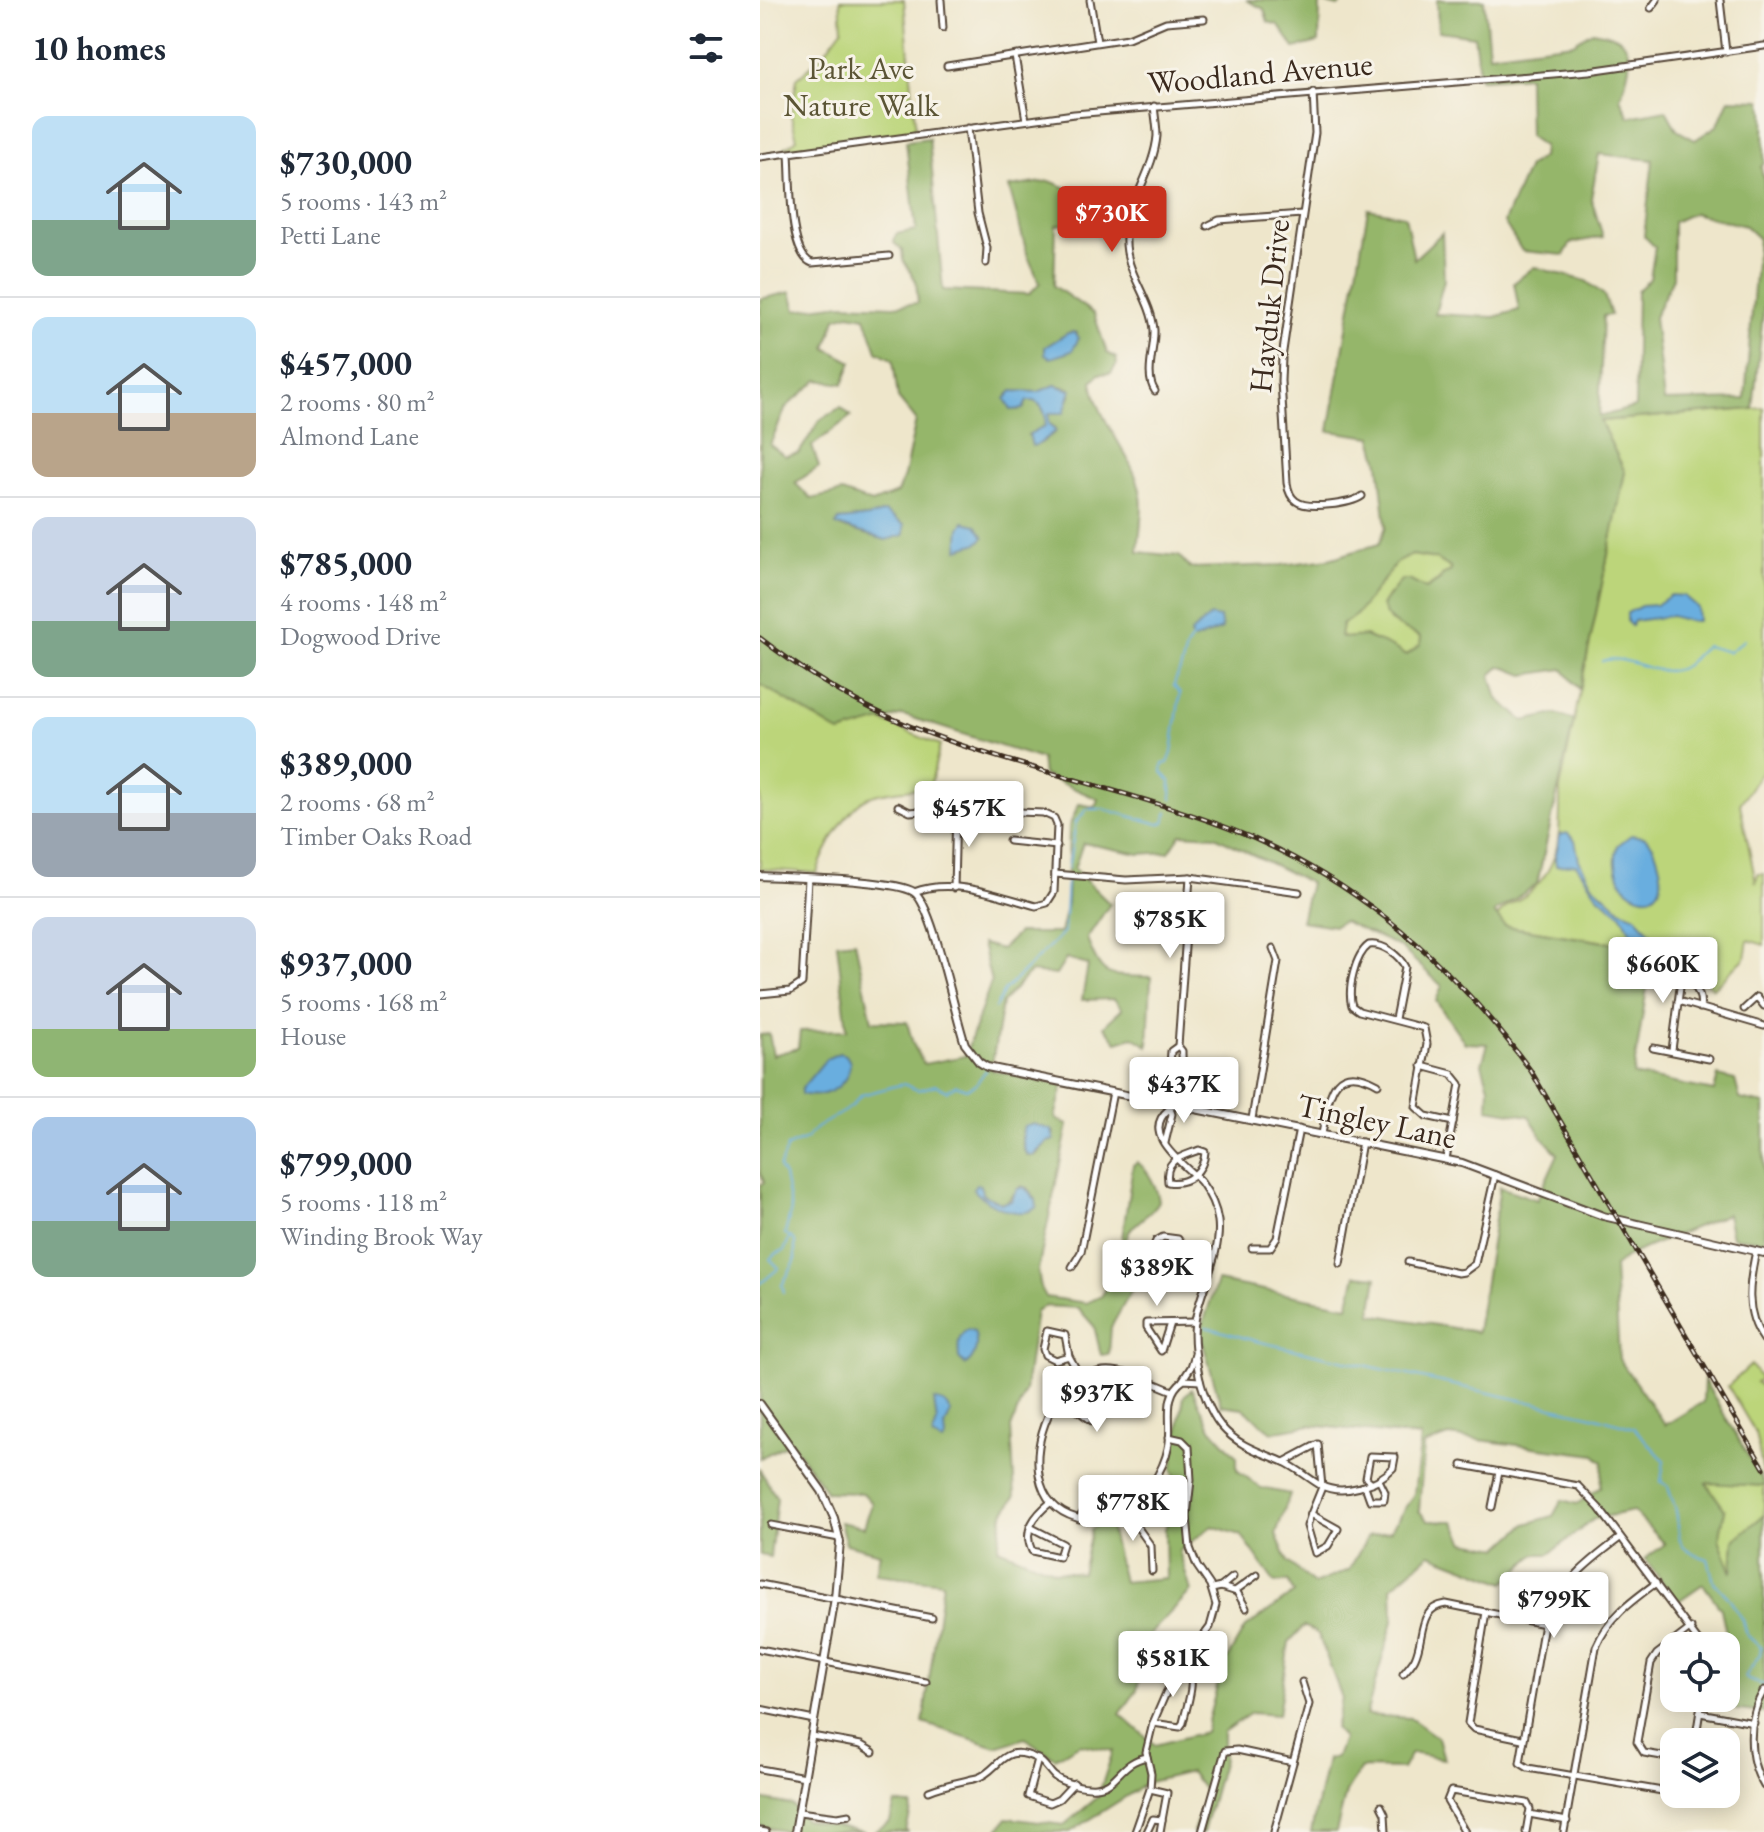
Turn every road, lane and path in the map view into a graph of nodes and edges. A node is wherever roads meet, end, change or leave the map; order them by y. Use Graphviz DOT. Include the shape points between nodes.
graph roads {
  1 [pos="941,0"];
  2 [pos="1090,0"];
  3 [pos="1657,0"];
  4 [pos="1720,0"];
  5 [pos="1651,8"];
  6 [pos="1204,19"];
  7 [pos="943,28"];
  8 [pos="1097,42"];
  9 [pos="1764,46"];
  10 [pos="1726,52"];
  11 [pos="1015,56"];
  12 [pos="947,66"];
  13 [pos="1313,92"];
  14 [pos="1154,106"];
  15 [pos="1026,120"];
  16 [pos="968,128"];
  17 [pos="789,154"];
  18 [pos="760,157"];
  19 [pos="1302,214"];
  20 [pos="1207,226"];
  21 [pos="889,256"];
  22 [pos="986,263"];
  23 [pos="1155,391"];
  24 [pos="1362,496"];
  25 [pos="898,806"];
  26 [pos="956,809"];
  27 [pos="1009,841"];
  28 [pos="1057,846"];
  29 [pos="1055,874"];
  30 [pos="760,876"];
  31 [pos="1190,877"];
  32 [pos="808,879"];
  33 [pos="954,888"];
  34 [pos="914,892"];
  35 [pos="1299,892"];
  36 [pos="1186,934"];
  37 [pos="1121,935"];
  38 [pos="1273,948"];
  39 [pos="1683,964"];
  40 [pos="1681,976"];
  41 [pos="760,994"];
  42 [pos="1678,1001"];
  43 [pos="1764,1006"];
  44 [pos="1700,1008"];
  45 [pos="1744,1009"];
  46 [pos="1395,1019"];
  47 [pos="1764,1026"];
  48 [pos="1178,1046"];
  49 [pos="1653,1048"];
  50 [pos="1672,1050"];
  51 [pos="1709,1059"];
  52 [pos="1422,1066"];
  53 [pos="1378,1084"];
  54 [pos="1173,1090"];
  55 [pos="1113,1092"];
  56 [pos="1170,1106"];
  57 [pos="1252,1119"];
  58 [pos="1453,1122"];
  59 [pos="1299,1129"];
  60 [pos="1322,1134"];
  61 [pos="1362,1142"];
  62 [pos="1446,1159"];
  63 [pos="1175,1160"];
  64 [pos="1495,1174"];
  65 [pos="1194,1176"];
  66 [pos="1252,1248"];
  67 [pos="1188,1252"];
  68 [pos="1760,1252"];
  69 [pos="1213,1255"];
  70 [pos="1408,1262"];
  71 [pos="1340,1264"];
  72 [pos="1072,1267"];
  73 [pos="1195,1322"];
  74 [pos="1170,1323"];
  75 [pos="1764,1340"];
  76 [pos="1195,1352"];
  77 [pos="1069,1356"];
  78 [pos="1081,1378"];
  79 [pos="1200,1381"];
  80 [pos="1181,1382"];
  81 [pos="1173,1391"];
  82 [pos="1062,1399"];
  83 [pos="760,1404"];
  84 [pos="1077,1410"];
  85 [pos="1169,1437"];
  86 [pos="1284,1462"];
  87 [pos="1462,1465"];
  88 [pos="1499,1472"];
  89 [pos="1376,1482"];
  90 [pos="1365,1486"];
  91 [pos="1322,1487"];
  92 [pos="1051,1502"];
  93 [pos="1492,1507"];
  94 [pos="1126,1512"];
  95 [pos="1311,1514"];
  96 [pos="1079,1519"];
  97 [pos="771,1525"];
  98 [pos="1030,1527"];
  99 [pos="839,1538"];
  100 [pos="1620,1538"];
  101 [pos="1152,1571"];
  102 [pos="1257,1575"];
  103 [pos="1233,1577"];
  104 [pos="1656,1583"];
  105 [pos="760,1584"];
  106 [pos="1221,1587"];
  107 [pos="1212,1589"];
  108 [pos="1235,1591"];
  109 [pos="835,1598"];
  110 [pos="1246,1608"];
  111 [pos="1486,1612"];
  112 [pos="932,1618"];
  113 [pos="1544,1624"];
  114 [pos="1691,1628"];
  115 [pos="1693,1632"];
  116 [pos="760,1649"];
  117 [pos="824,1661"];
  118 [pos="1184,1663"];
  119 [pos="1403,1674"];
  120 [pos="926,1682"];
  121 [pos="1302,1682"];
  122 [pos="1764,1690"];
  123 [pos="760,1709"];
  124 [pos="1700,1713"];
  125 [pos="814,1720"];
  126 [pos="1153,1723"];
  127 [pos="1754,1723"];
  128 [pos="1697,1728"];
  129 [pos="812,1736"];
  130 [pos="1522,1739"];
  131 [pos="873,1752"];
  132 [pos="1660,1756"];
  133 [pos="1147,1757"];
  134 [pos="1038,1759"];
  135 [pos="1293,1762"];
  136 [pos="760,1769"];
  137 [pos="1575,1776"];
  138 [pos="805,1777"];
  139 [pos="1074,1783"];
  140 [pos="1764,1786"];
  141 [pos="1150,1789"];
  142 [pos="929,1791"];
  143 [pos="1660,1791"];
  144 [pos="1381,1806"];
  145 [pos="799,1812"];
  146 [pos="1529,1814"];
  147 [pos="849,1815"];
  148 [pos="1162,1820"];
  149 [pos="1567,1821"];
  150 [pos="760,1831"];
  151 [pos="766,1832"];
  152 [pos="795,1832"];
  153 [pos="1135,1832"];
  154 [pos="1147,1832"];
  155 [pos="1160,1832"];
  156 [pos="1202,1832"];
  157 [pos="1274,1832"];
  158 [pos="1387,1832"];
  159 [pos="1465,1832"];
  160 [pos="1526,1832"];
  161 [pos="1564,1832"];
  1 -- 7 [label="street"];
  2 -- 8 [label="street"];
  3 -- 5 [label="street"];
  4 -- 10 [label="street"];
  6 -- 8 [label="street" via="1166,22 1138,35"];
  8 -- 11 [label="street"];
  9 -- 10 [label="street, Woodland Avenue"];
  10 -- 13 [label="street, Woodland Avenue" via="1589,71"];
  11 -- 12 [label="street"];
  11 -- 15 [label="street"];
  13 -- 14 [label="street, Woodland Avenue"];
  13 -- 19 [label="street, Hayduk Drive" via="1315,124"];
  14 -- 15 [label="street, Woodland Avenue"];
  14 -- 23 [label="street" via="1156,139 1126,242 1130,269 1152,320 1150,383"];
  15 -- 16 [label="street, Woodland Avenue"];
  16 -- 17 [label="street, Woodland Avenue"];
  16 -- 22 [label="street"];
  17 -- 18 [label="street, Woodland Avenue"];
  17 -- 21 [label="street" via="796,242 804,259 812,263"];
  19 -- 20 [label="street" via="1219,220"];
  19 -- 24 [label="street, Hayduk Drive" via="1281,381 1288,490 1305,505"];
  25 -- 26 [label="street" via="910,812"];
  26 -- 28 [label="street" via="1047,814 1057,825"];
  26 -- 33 [label="street"];
  27 -- 28 [label="street"];
  28 -- 29 [label="street"];
  29 -- 31 [label="street" via="1126,880"];
  29 -- 33 [label="street" via="1053,896 1040,906"];
  30 -- 32 [label="street"];
  31 -- 35 [label="street"];
  31 -- 36 [label="street"];
  32 -- 34 [label="street" via="890,884"];
  32 -- 41 [label="street" via="802,983 790,991"];
  33 -- 34 [label="street" via="929,886"];
  34 -- 55 [label="street, Tingley Lane" via="928,911 965,1044 979,1062"];
  36 -- 37 [label="street" via="1132,930"];
  36 -- 48 [label="street"];
  38 -- 57 [label="street" via="1278,961"];
  39 -- 40 [label="street"];
  40 -- 42 [label="street"];
  40 -- 44 [label="street" via="1693,982"];
  42 -- 44 [label="street"];
  42 -- 50 [label="street"];
  43 -- 45 [label="street" via="1757,997"];
  44 -- 47 [label="street"];
  46 -- 46 [label="street" via="1405,967 1383,947 1369,945 1360,956 1350,1002 1359,1011"];
  46 -- 52 [label="street" via="1424,1028 1428,1037"];
  48 -- 54 [label="street" via="1180,1081"];
  48 -- 54 [label="street" via="1171,1051"];
  49 -- 50 [label="street"];
  50 -- 51 [label="street"];
  52 -- 58 [label="street" via="1416,1107 1426,1116"];
  52 -- 58 [label="street" via="1458,1079 1461,1088"];
  53 -- 60 [label="street" via="1356,1075 1337,1081"];
  54 -- 56 [label="street"];
  55 -- 56 [label="street, Tingley Lane"];
  55 -- 72 [label="street" via="1081,1252"];
  56 -- 57 [label="street, Tingley Lane"];
  56 -- 63 [label="street" via="1165,1143"];
  57 -- 59 [label="street, Tingley Lane"];
  58 -- 62 [label="street"];
  59 -- 60 [label="street, Tingley Lane"];
  59 -- 66 [label="street" via="1277,1238 1270,1248"];
  60 -- 61 [label="street, Tingley Lane"];
  61 -- 62 [label="street, Tingley Lane"];
  61 -- 71 [label="street"];
  62 -- 64 [label="street, Tingley Lane"];
  63 -- 65 [label="street"];
  63 -- 65 [label="street" via="1168,1167 1168,1182 1182,1183"];
  63 -- 65 [label="street" via="1203,1151"];
  64 -- 68 [label="street, Tingley Lane" via="1603,1216"];
  64 -- 70 [label="street" via="1475,1264 1458,1273"];
  65 -- 69 [label="street" via="1206,1189 1218,1220"];
  67 -- 67 [label="street" via="1170,1237 1156,1241 1151,1252 1163,1273 1189,1258"];
  67 -- 69 [label="street"];
  68 -- 75 [label="street" via="1750,1280 1749,1305"];
  69 -- 73 [label="street"];
  73 -- 74 [label="street"];
  73 -- 76 [label="street"];
  74 -- 74 [label="street" via="1146,1323 1161,1351"];
  76 -- 79 [label="street"];
  76 -- 80 [label="street"];
  77 -- 77 [label="street" via="1055,1360 1045,1355 1047,1331 1065,1335"];
  77 -- 78 [label="street"];
  78 -- 81 [label="street" via="1115,1371"];
  78 -- 82 [label="street"];
  79 -- 80 [label="street"];
  79 -- 86 [label="street" via="1212,1412 1233,1438"];
  80 -- 81 [label="street"];
  81 -- 85 [label="street"];
  82 -- 84 [label="street"];
  82 -- 92 [label="street" via="1048,1416 1038,1454 1040,1479"];
  83 -- 99 [label="street" via="822,1491"];
  84 -- 84 [label="street" via="1092,1421 1094,1400 1087,1396"];
  85 -- 94 [label="street" via="1152,1481"];
  85 -- 107 [label="street" via="1189,1447 1190,1548"];
  86 -- 91 [label="street"];
  86 -- 91 [label="street" via="1318,1444"];
  87 -- 88 [label="street"];
  88 -- 93 [label="street"];
  88 -- 100 [label="street" via="1578,1486"];
  89 -- 89 [label="street" via="1366,1478 1370,1456 1395,1457 1393,1468"];
  89 -- 90 [label="street"];
  89 -- 90 [label="street" via="1385,1492 1384,1500 1370,1500"];
  90 -- 91 [label="street"];
  91 -- 95 [label="street"];
  92 -- 96 [label="street"];
  92 -- 98 [label="street"];
  94 -- 96 [label="street" via="1106,1520"];
  94 -- 96 [label="street" via="1116,1499 1104,1495 1091,1500"];
  94 -- 101 [label="street" via="1151,1546"];
  95 -- 95 [label="street" via="1307,1526 1315,1553 1328,1546 1338,1529"];
  97 -- 99 [label="street"];
  98 -- 98 [label="street" via="1032,1551 1059,1557 1063,1544"];
  99 -- 109 [label="street"];
  100 -- 104 [label="street"];
  100 -- 113 [label="street" via="1574,1574"];
  102 -- 108 [label="street"];
  103 -- 106 [label="street"];
  104 -- 114 [label="street"];
  104 -- 137 [label="street" via="1615,1615 1596,1647"];
  105 -- 109 [label="street"];
  106 -- 107 [label="street"];
  106 -- 108 [label="street"];
  107 -- 118 [label="street" via="1212,1622"];
  108 -- 110 [label="street"];
  109 -- 112 [label="street"];
  109 -- 117 [label="street"];
  111 -- 113 [label="street"];
  111 -- 119 [label="street" via="1446,1604 1433,1608 1425,1616 1415,1659"];
  111 -- 130 [label="street" via="1468,1723 1474,1729"];
  113 -- 130 [label="street"];
  114 -- 115 [label="street"];
  114 -- 132 [label="street" via="1653,1658 1637,1742 1644,1753"];
  116 -- 117 [label="street"];
  117 -- 120 [label="street"];
  117 -- 125 [label="street"];
  118 -- 126 [label="street"];
  118 -- 126 [label="street" via="1193,1677 1183,1723"];
  121 -- 135 [label="street" via="1309,1704"];
  122 -- 127 [label="street"];
  123 -- 125 [label="street"];
  124 -- 127 [label="street"];
  124 -- 128 [label="street"];
  125 -- 129 [label="street"];
  126 -- 133 [label="street"];
  127 -- 140 [label="street" via="1752,1760"];
  129 -- 131 [label="street"];
  129 -- 138 [label="street"];
  130 -- 137 [label="street" via="1521,1766"];
  133 -- 139 [label="street" via="1130,1761 1104,1785"];
  133 -- 141 [label="street"];
  134 -- 139 [label="street" via="1058,1779"];
  134 -- 139 [label="street" via="1028,1796 1050,1803"];
  134 -- 142 [label="street" via="1006,1755 980,1776"];
  135 -- 156 [label="street" via="1225,1751"];
  135 -- 157 [label="street"];
  136 -- 138 [label="street"];
  137 -- 143 [label="street"];
  137 -- 149 [label="street"];
  138 -- 145 [label="street"];
  141 -- 148 [label="street" via="1167,1793"];
  141 -- 153 [label="street"];
  144 -- 158 [label="street"];
  145 -- 147 [label="street"];
  145 -- 152 [label="street"];
  146 -- 149 [label="street"];
  146 -- 159 [label="street" via="1524,1803 1451,1791 1447,1801"];
  146 -- 160 [label="street"];
  148 -- 154 [label="street" via="1153,1819"];
  148 -- 155 [label="street"];
  149 -- 161 [label="street"];
  150 -- 151 [label="street"];
}
